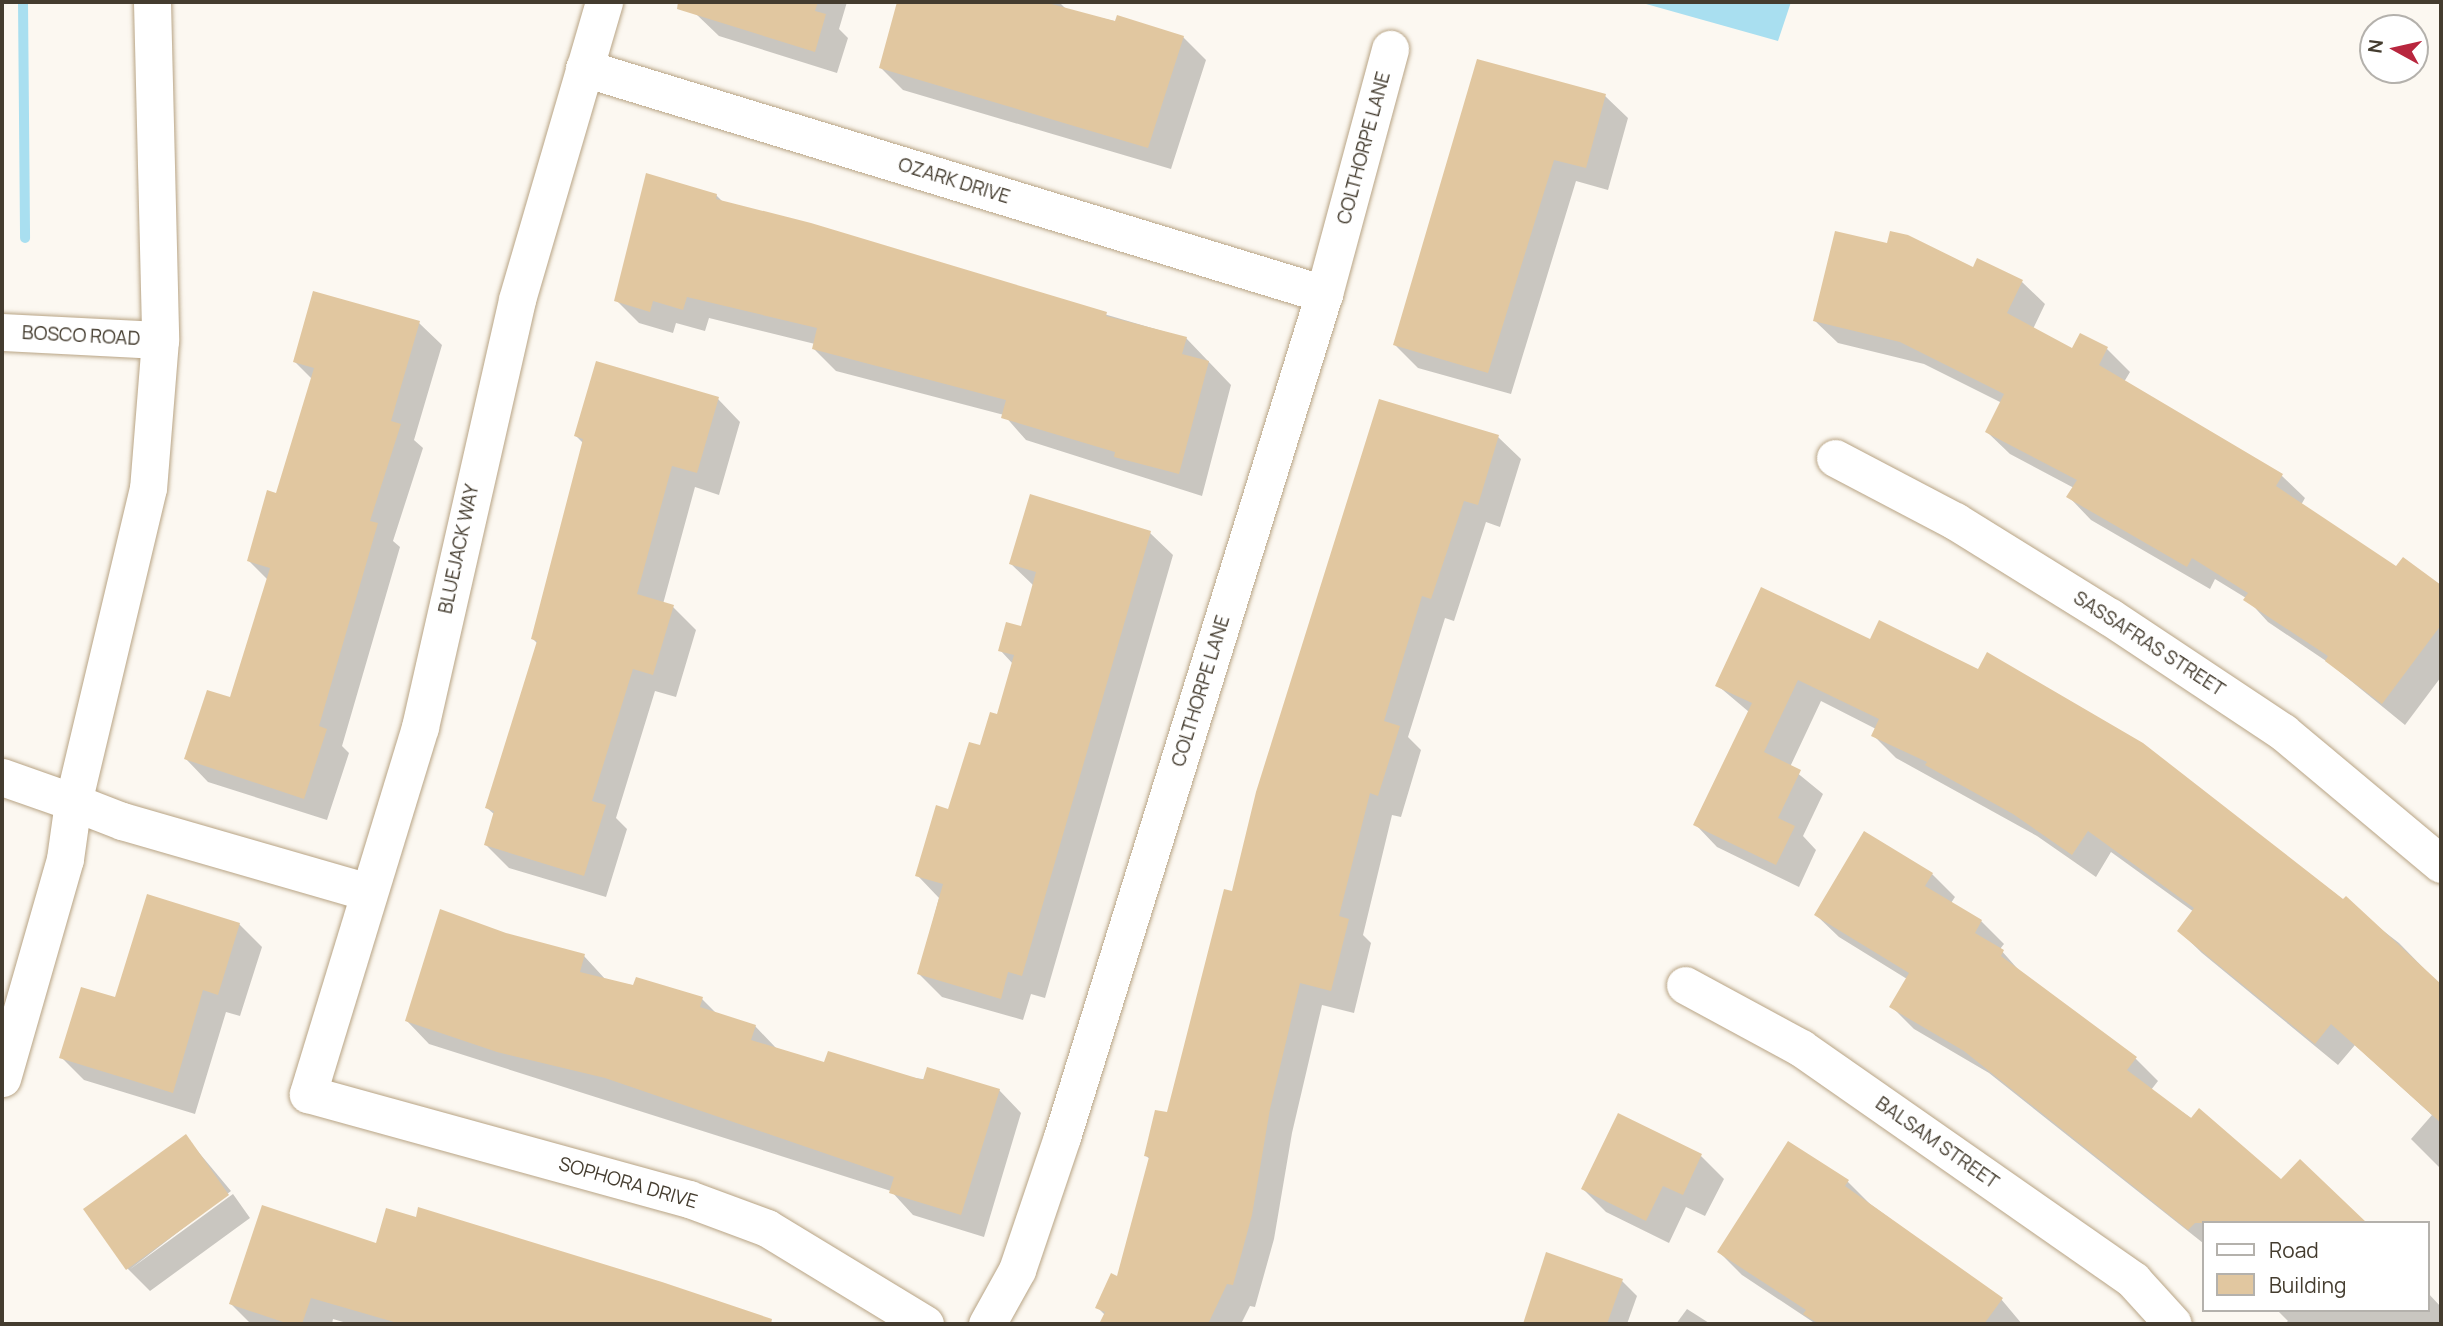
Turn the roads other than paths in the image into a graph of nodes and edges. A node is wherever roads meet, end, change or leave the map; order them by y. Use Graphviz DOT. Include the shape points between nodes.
graph roads {
  1 [pos="152,2"];
  2 [pos="604,2"];
  3 [pos="1390,49"];
  4 [pos="584,68"];
  5 [pos="1324,294"];
  6 [pos="2,332"];
  7 [pos="160,341"];
  8 [pos="1835,458"];
  9 [pos="2,778"];
  10 [pos="73,802"];
  11 [pos="2441,864"];
  12 [pos="368,892"];
  13 [pos="1685,985"];
  14 [pos="2,1078"];
  15 [pos="308,1094"];
  16 [pos="925,1324"];
  17 [pos="987,1324"];
  18 [pos="2174,1324"];
  1 -- 7 [label="street"];
  2 -- 4 [label="street, BLUEJACK WAY"];
  3 -- 5 [label="street, COLTHORPE LANE"];
  4 -- 5 [label="street, OZARK DRIVE"];
  4 -- 12 [label="street, BLUEJACK WAY" via="517,300 420,727"];
  5 -- 17 [label="street, COLTHORPE LANE" via="1062,1137 1017,1270"];
  6 -- 7 [label="street, BOSCO ROAD"];
  7 -- 10 [label="street" via="148,488"];
  8 -- 11 [label="street, SASSAFRAS STREET" via="1955,521 2283,732"];
  9 -- 10 [label="street"];
  10 -- 12 [label="street" via="122,821"];
  10 -- 14 [label="street" via="65,859"];
  12 -- 15 [label="street, BLUEJACK WAY"];
  13 -- 18 [label="street, BALSAM STREET" via="1801,1048 2133,1280"];
  15 -- 16 [label="street, SOPHORA DRIVE" via="689,1199 754,1223"];
}
